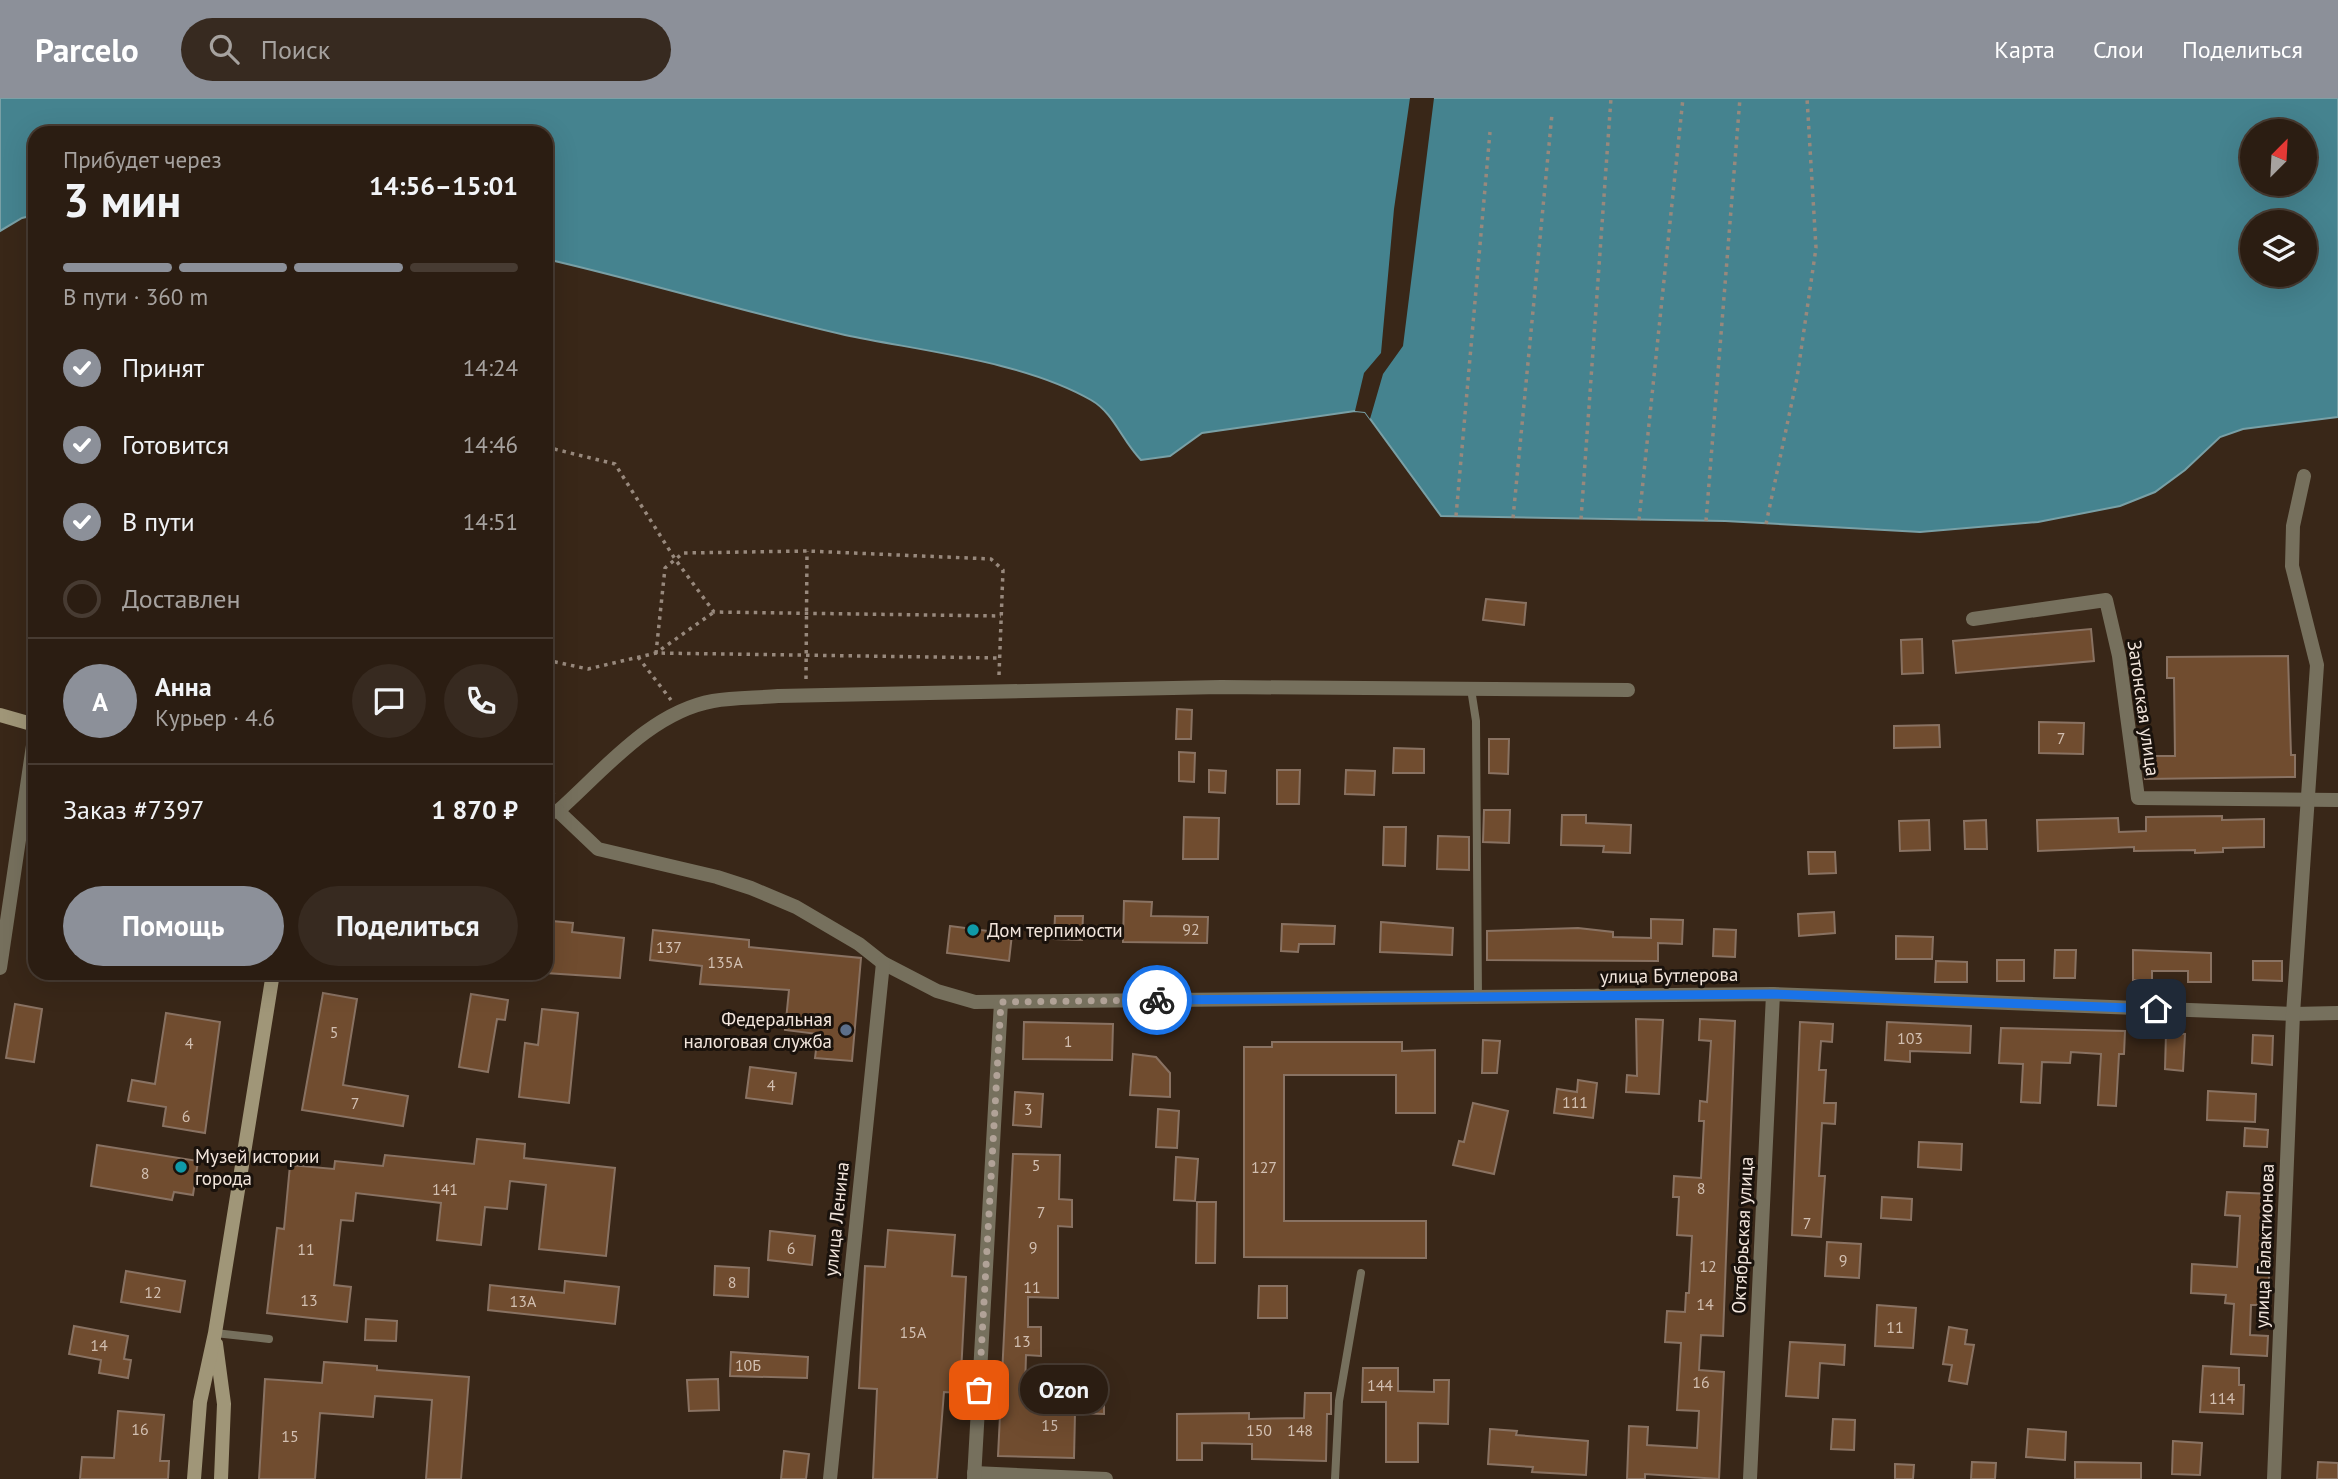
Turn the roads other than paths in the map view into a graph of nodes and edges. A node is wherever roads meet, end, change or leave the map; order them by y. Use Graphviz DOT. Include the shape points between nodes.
graph roads {
  1 [pos="2304,476"];
  2 [pos="1973,619"];
  3 [pos="1471,688"];
  4 [pos="1628,690"];
  5 [pos="3,717"];
  6 [pos="28,723"];
  7 [pos="28,779"];
  8 [pos="2309,800"];
  9 [pos="2338,800"];
  10 [pos="553,811"];
  11 [pos="553,813"];
  12 [pos="883,962"];
  13 [pos="0,968"];
  14 [pos="272,980"];
  15 [pos="1773,994"];
  16 [pos="1478,997"];
  17 [pos="1001,1002"];
  18 [pos="2338,1013"];
  19 [pos="2293,1014"];
  20 [pos="1361,1273"];
  21 [pos="215,1333"];
  22 [pos="269,1339"];
  23 [pos="200,1402"];
  24 [pos="224,1404"];
  25 [pos="974,1476"];
  26 [pos="194,1479"];
  27 [pos="221,1479"];
  28 [pos="830,1479"];
  29 [pos="1106,1479"];
  30 [pos="1335,1479"];
  31 [pos="1750,1479"];
  32 [pos="2274,1479"];
  1 -- 8 [label="street, улица Галактионова" via="2293,526 2292,566 2317,665"];
  2 -- 8 [label="street, Затонская улица" via="2106,600 2119,656 2138,798"];
  3 -- 4 [label="street"];
  3 -- 10 [label="street" via="1221,687 714,700 679,711 653,727"];
  3 -- 16 [label="lane" via="1476,721"];
  5 -- 6 [label="main road"];
  7 -- 13 [label="street"];
  8 -- 9 [label="street, Затонская улица"];
  8 -- 19 [label="street, улица Галактионова"];
  11 -- 12 [label="street, улица Бутлерова" via="598,849 751,888 830,926"];
  12 -- 17 [label="street, улица Бутлерова" via="956,998"];
  12 -- 28 [label="street, улица Ленина"];
  14 -- 21 [label="main road"];
  15 -- 16 [label="street, улица Бутлерова"];
  15 -- 19 [label="street, улица Бутлерова"];
  15 -- 31 [label="street, Октябрьская улица"];
  16 -- 17 [label="street, улица Бутлерова"];
  17 -- 25 [label="street"];
  18 -- 19 [label="street, улица Бутлерова"];
  19 -- 32 [label="street, улица Галактионова"];
  20 -- 30 [label="lane" via="1339,1401"];
  21 -- 22 [label="lane"];
  21 -- 23 [label="main road"];
  21 -- 24 [label="main road"];
  23 -- 24 [label="main road"];
  23 -- 26 [label="main road"];
  24 -- 27 [label="main road"];
  25 -- 29 [label="street"];
}
